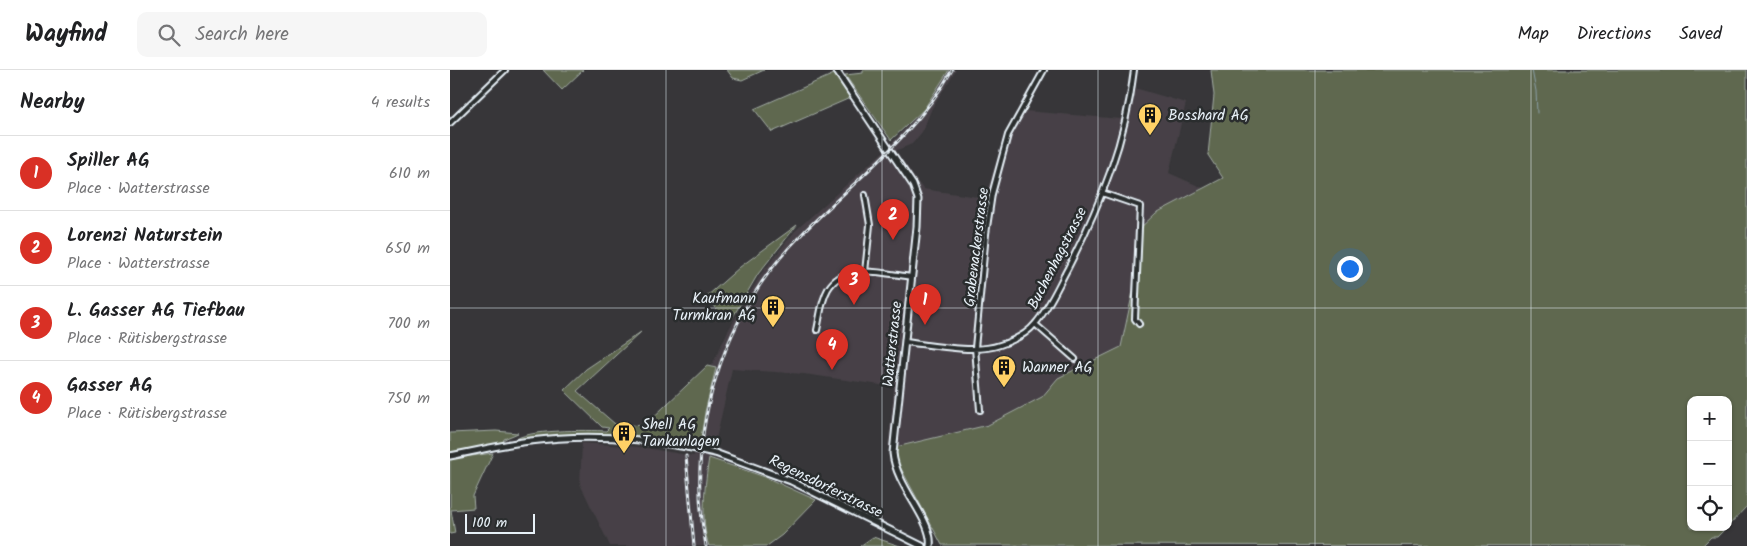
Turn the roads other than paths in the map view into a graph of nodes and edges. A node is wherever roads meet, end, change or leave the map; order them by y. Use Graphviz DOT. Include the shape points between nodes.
graph roads {
  1 [pos="505,70"];
  2 [pos="836,70"];
  3 [pos="1044,70"];
  4 [pos="1134,70"];
  5 [pos="450,123"];
  6 [pos="1102,193"];
  7 [pos="865,195"];
  8 [pos="865,272"];
  9 [pos="912,278"];
  10 [pos="1035,324"];
  11 [pos="1139,324"];
  12 [pos="817,330"];
  13 [pos="905,342"];
  14 [pos="975,348"];
  15 [pos="1075,359"];
  16 [pos="980,410"];
  17 [pos="450,456"];
  18 [pos="922,546"];
  19 [pos="930,546"];
  1 -- 5 [label="street"];
  2 -- 9 [label="street, Watterstrasse" via="913,185 918,199 918,215"];
  3 -- 14 [label="street, Grabenackerstrasse" via="1008,136 992,194"];
  4 -- 6 [label="street, Buchenhagstrasse" via="1116,160"];
  6 -- 10 [label="street, Buchenhagstrasse" via="1061,281"];
  6 -- 11 [label="street" via="1140,206 1135,319"];
  7 -- 8 [label="street" via="870,225"];
  8 -- 9 [label="street"];
  8 -- 12 [label="street" via="842,276 829,288"];
  9 -- 13 [label="street, Watterstrasse"];
  10 -- 14 [label="street, Buchenhagstrasse" via="998,346"];
  10 -- 15 [label="street"];
  13 -- 14 [label="street, Buchenhagstrasse"];
  13 -- 19 [label="street, Watterstrasse" via="893,444 894,462 898,476 930,532"];
  14 -- 16 [label="street, Grabenackerstrasse"];
  17 -- 18 [label="street, Regensdorferstrasse, bridge" via="530,441 579,438 687,447 792,481"];
}
